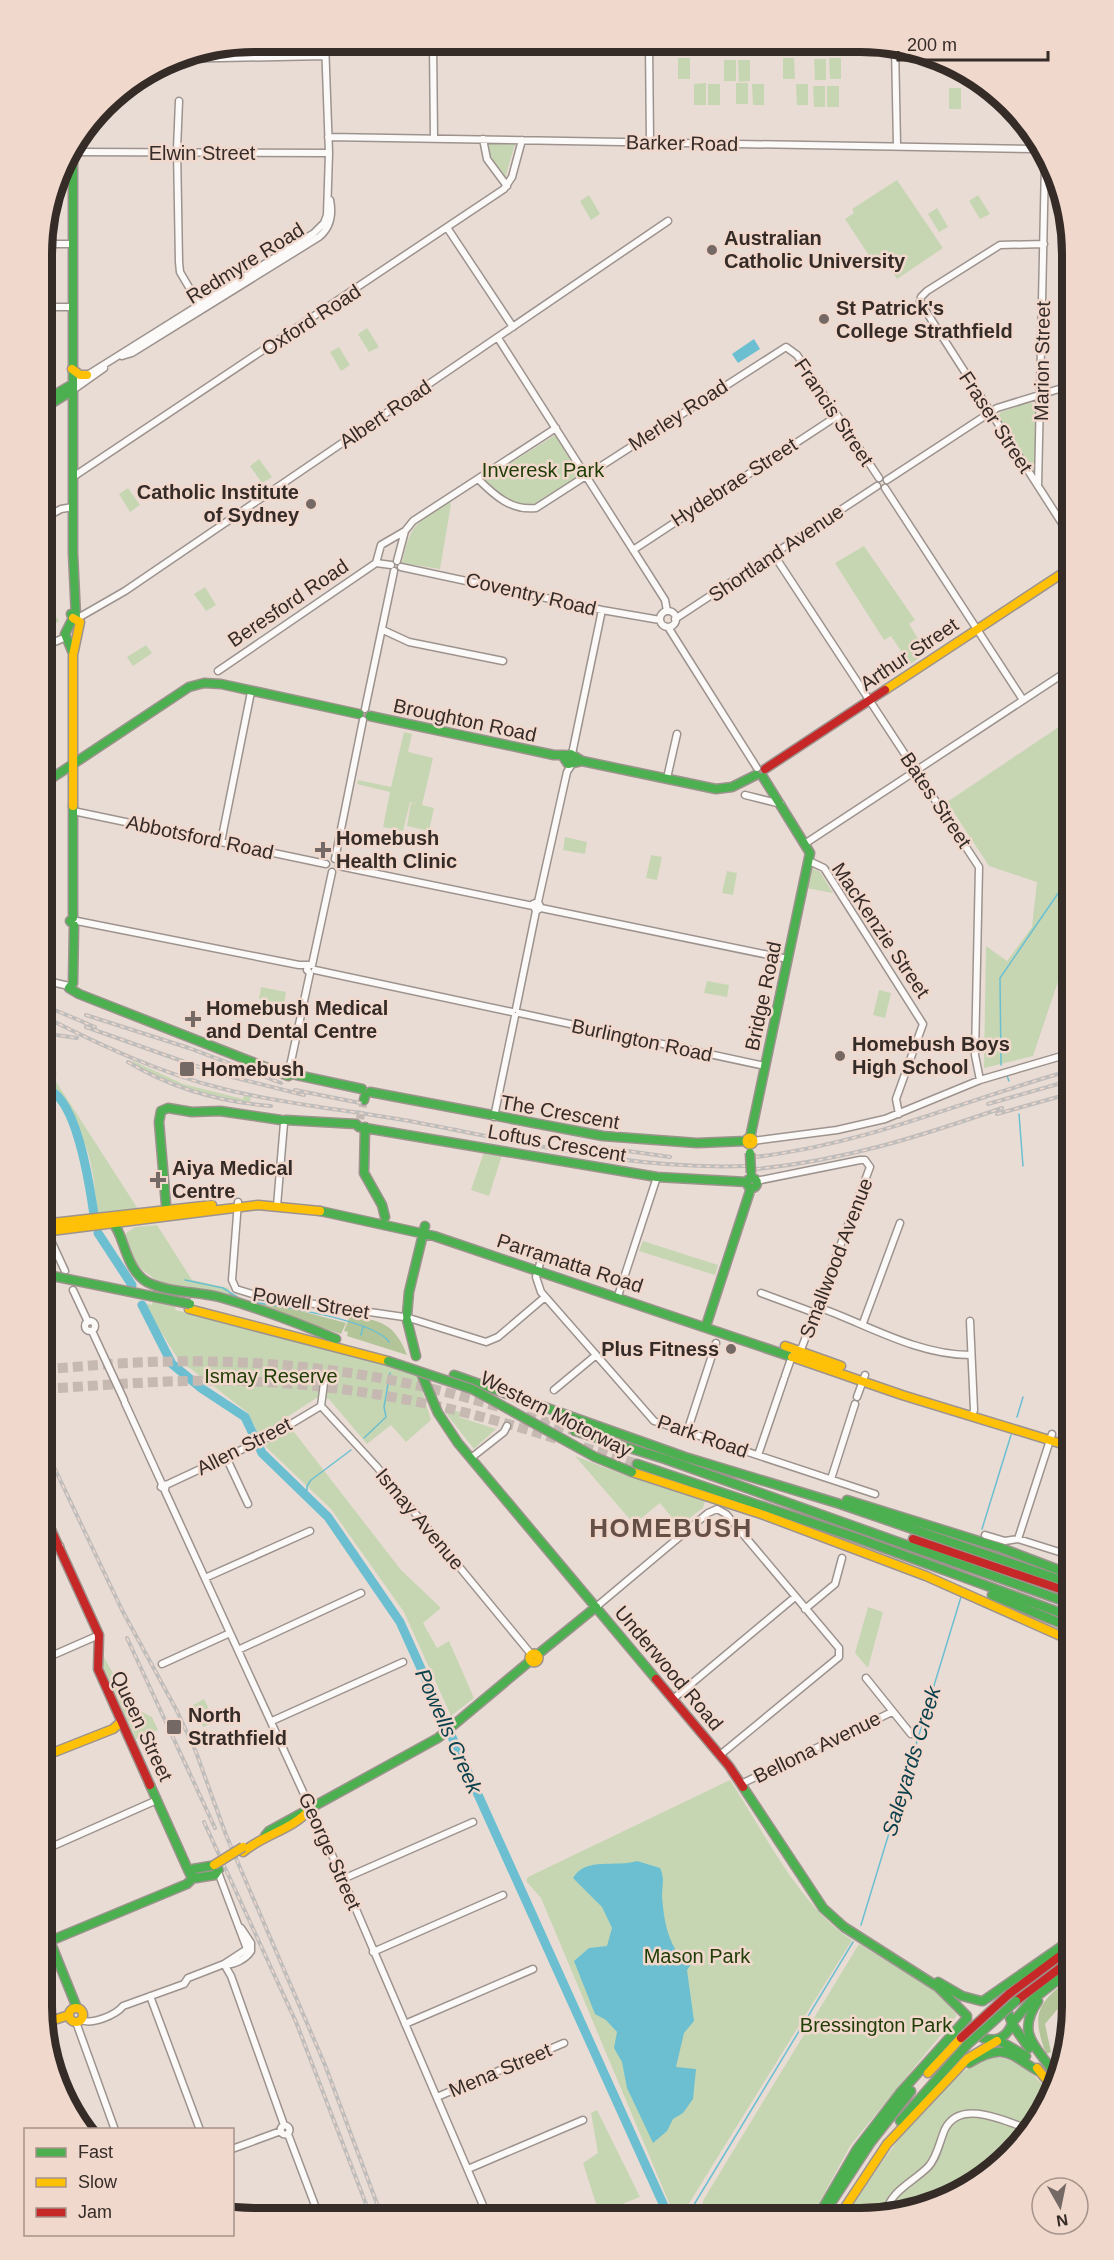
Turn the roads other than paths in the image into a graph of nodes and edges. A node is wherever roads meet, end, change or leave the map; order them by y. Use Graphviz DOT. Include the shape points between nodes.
graph roads {
  1 [pos="325,52"];
  2 [pos="433,52"];
  3 [pos="649,52"];
  4 [pos="895,55"];
  5 [pos="325,56"];
  6 [pos="205,58"];
  7 [pos="180,101"];
  8 [pos="328,137"];
  9 [pos="434,138"];
  10 [pos="483,139"];
  11 [pos="522,140"];
  12 [pos="650,142"];
  13 [pos="897,145"];
  14 [pos="1031,149"];
  15 [pos="81,151"];
  16 [pos="178,153"];
  17 [pos="329,153"];
  18 [pos="73,165"];
  19 [pos="1045,174"];
  20 [pos="507,186"];
  21 [pos="668,221"];
  22 [pos="448,229"];
  23 [pos="53,244"];
  24 [pos="73,244"];
  25 [pos="1044,244"];
  26 [pos="200,306"];
  27 [pos="53,307"];
  28 [pos="73,307"];
  29 [pos="513,327"];
  30 [pos="498,338"];
  31 [pos="788,348"];
  32 [pos="106,365"];
  33 [pos="72,369"];
  34 [pos="87,375"];
  35 [pos="73,387"];
  36 [pos="1062,388"];
  37 [pos="1041,394"];
  38 [pos="53,397"];
  39 [pos="56,401"];
  40 [pos="53,403"];
  41 [pos="990,412"];
  42 [pos="73,415"];
  43 [pos="837,416"];
  44 [pos="556,428"];
  45 [pos="585,475"];
  46 [pos="73,477"];
  47 [pos="879,478"];
  48 [pos="478,479"];
  49 [pos="887,480"];
  50 [pos="877,486"];
  51 [pos="1038,486"];
  52 [pos="885,488"];
  53 [pos="73,507"];
  54 [pos="53,514"];
  55 [pos="1062,523"];
  56 [pos="405,531"];
  57 [pos="633,550"];
  58 [pos="774,555"];
  59 [pos="376,563"];
  60 [pos="396,566"];
  61 [pos="1062,574"];
  62 [pos="602,610"];
  63 [pos="667,611"];
  64 [pos="77,619"];
  65 [pos="675,619"];
  66 [pos="660,620"];
  67 [pos="668,627"];
  68 [pos="976,629"];
  69 [pos="383,630"];
  70 [pos="69,635"];
  71 [pos="53,642"];
  72 [pos="503,662"];
  73 [pos="218,670"];
  74 [pos="1062,675"];
  75 [pos="251,692"];
  76 [pos="1023,700"];
  77 [pos="869,701"];
  78 [pos="364,715"];
  79 [pos="677,734"];
  80 [pos="571,757"];
  81 [pos="73,765"];
  82 [pos="915,770"];
  83 [pos="760,772"];
  84 [pos="53,778"];
  85 [pos="667,778"];
  86 [pos="746,795"];
  87 [pos="781,804"];
  88 [pos="73,811"];
  89 [pos="221,842"];
  90 [pos="806,843"];
  91 [pos="335,859"];
  92 [pos="809,861"];
  93 [pos="326,864"];
  94 [pos="339,866"];
  95 [pos="332,872"];
  96 [pos="537,907"];
  97 [pos="75,921"];
  98 [pos="788,959"];
  99 [pos="311,968"];
  100 [pos="53,982"];
  101 [pos="72,986"];
  102 [pos="516,1012"];
  103 [pos="1062,1056"];
  104 [pos="765,1066"];
  105 [pos="289,1072"];
  106 [pos="980,1080"];
  107 [pos="899,1114"];
  108 [pos="494,1117"];
  109 [pos="284,1121"];
  110 [pos="361,1123"];
  111 [pos="750,1144"];
  112 [pos="868,1164"];
  113 [pos="657,1177"];
  114 [pos="751,1181"];
  115 [pos="277,1203"];
  116 [pos="238,1204"];
  117 [pos="167,1215"];
  118 [pos="385,1217"];
  119 [pos="65,1222"];
  120 [pos="900,1223"];
  121 [pos="52,1224"];
  122 [pos="115,1224"];
  123 [pos="52,1225"];
  124 [pos="424,1229"];
  125 [pos="52,1244"];
  126 [pos="539,1266"];
  127 [pos="65,1272"];
  128 [pos="52,1276"];
  129 [pos="52,1283"];
  130 [pos="73,1290"];
  131 [pos="619,1293"];
  132 [pos="761,1293"];
  133 [pos="545,1297"];
  134 [pos="190,1307"];
  135 [pos="816,1310"];
  136 [pos="407,1317"];
  137 [pos="970,1321"];
  138 [pos="707,1323"];
  139 [pos="862,1323"];
  140 [pos="336,1339"];
  141 [pos="716,1343"];
  142 [pos="795,1353"];
  143 [pos="970,1355"];
  144 [pos="416,1356"];
  145 [pos="595,1356"];
  146 [pos="389,1358"];
  147 [pos="422,1375"];
  148 [pos="864,1378"];
  149 [pos="324,1383"];
  150 [pos="554,1390"];
  151 [pos="321,1407"];
  152 [pos="973,1413"];
  153 [pos="507,1426"];
  154 [pos="575,1431"];
  155 [pos="687,1432"];
  156 [pos="1051,1437"];
  157 [pos="1061,1438"];
  158 [pos="1061,1442"];
  159 [pos="758,1455"];
  160 [pos="226,1457"];
  161 [pos="471,1458"];
  162 [pos="634,1468"];
  163 [pos="730,1472"];
  164 [pos="831,1479"];
  165 [pos="164,1486"];
  166 [pos="875,1494"];
  167 [pos="248,1504"];
  168 [pos="52,1531"];
  169 [pos="310,1531"];
  170 [pos="883,1536"];
  171 [pos="984,1539"];
  172 [pos="1018,1539"];
  173 [pos="60,1546"];
  174 [pos="52,1549"];
  175 [pos="969,1552"];
  176 [pos="1061,1553"];
  177 [pos="980,1555"];
  178 [pos="842,1558"];
  179 [pos="1061,1571"];
  180 [pos="205,1578"];
  181 [pos="1061,1581"];
  182 [pos="959,1585"];
  183 [pos="1061,1589"];
  184 [pos="969,1590"];
  185 [pos="362,1593"];
  186 [pos="795,1597"];
  187 [pos="1061,1600"];
  188 [pos="597,1607"];
  189 [pos="805,1609"];
  190 [pos="1061,1614"];
  191 [pos="1061,1624"];
  192 [pos="230,1634"];
  193 [pos="99,1635"];
  194 [pos="1061,1636"];
  195 [pos="1061,1642"];
  196 [pos="238,1650"];
  197 [pos="52,1656"];
  198 [pos="533,1657"];
  199 [pos="403,1662"];
  200 [pos="162,1664"];
  201 [pos="866,1678"];
  202 [pos="673,1699"];
  203 [pos="892,1712"];
  204 [pos="272,1721"];
  205 [pos="122,1724"];
  206 [pos="911,1734"];
  207 [pos="85,1738"];
  208 [pos="52,1753"];
  209 [pos="720,1755"];
  210 [pos="743,1783"];
  211 [pos="157,1800"];
  212 [pos="311,1808"];
  213 [pos="473,1822"];
  214 [pos="52,1847"];
  215 [pos="217,1870"];
  216 [pos="192,1874"];
  217 [pos="343,1879"];
  218 [pos="503,1895"];
  219 [pos="52,1940"];
  220 [pos="1061,1945"];
  221 [pos="52,1946"];
  222 [pos="374,1952"];
  223 [pos="1061,1956"];
  224 [pos="224,1964"];
  225 [pos="907,1965"];
  226 [pos="1061,1966"];
  227 [pos="533,1969"];
  228 [pos="1061,1977"];
  229 [pos="1055,1982"];
  230 [pos="150,1996"];
  231 [pos="1012,1998"];
  232 [pos="982,2001"];
  233 [pos="994,2003"];
  234 [pos="77,2008"];
  235 [pos="69,2015"];
  236 [pos="968,2020"];
  237 [pos="53,2021"];
  238 [pos="78,2021"];
  239 [pos="1011,2021"];
  240 [pos="405,2024"];
  241 [pos="983,2038"];
  242 [pos="997,2041"];
  243 [pos="964,2042"];
  244 [pos="564,2043"];
  245 [pos="1051,2070"];
  246 [pos="1038,2071"];
  247 [pos="1050,2071"];
  248 [pos="950,2076"];
  249 [pos="1047,2081"];
  250 [pos="436,2097"];
  251 [pos="583,2120"];
  252 [pos="1022,2126"];
  253 [pos="114,2128"];
  254 [pos="199,2128"];
  255 [pos="284,2130"];
  256 [pos="234,2148"];
  257 [pos="468,2169"];
  258 [pos="888,2206"];
  259 [pos="316,2208"];
  260 [pos="484,2208"];
  261 [pos="822,2208"];
  262 [pos="829,2208"];
  263 [pos="840,2208"];
  264 [pos="845,2208"];
  1 -- 5 [label="street, Redmyre Road"];
  2 -- 9 [label="street"];
  3 -- 12 [label="street"];
  4 -- 13 [label="street"];
  5 -- 6 [label="street"];
  5 -- 8 [label="street, Redmyre Road"];
  7 -- 16 [label="street"];
  8 -- 9 [label="street, Barker Road"];
  8 -- 17 [label="street, Redmyre Road"];
  9 -- 10 [label="street, Barker Road"];
  10 -- 11 [label="street, Barker Road"];
  10 -- 20 [label="street" via="487,159"];
  11 -- 12 [label="street, Barker Road"];
  11 -- 20 [label="street"];
  12 -- 13 [label="street, Barker Road"];
  13 -- 14 [label="street, Barker Road"];
  15 -- 16 [label="street, Elwin Street"];
  16 -- 17 [label="street, Elwin Street"];
  16 -- 26 [label="street" via="180,272"];
  17 -- 26 [label="street, Redmyre Road" via="327,215 320,228"];
  18 -- 24 [label="main road"];
  19 -- 25 [label="street, Marion Street"];
  20 -- 22 [label="street, Oxford Road"];
  21 -- 29 [label="street, Albert Road"];
  22 -- 29 [label="street"];
  22 -- 46 [label="street, Oxford Road"];
  23 -- 24 [label="street"];
  24 -- 28 [label="main road"];
  25 -- 37 [label="street, Marion Street"];
  25 -- 41 [label="street, Fraser Street" via="1000,245 921,297 921,305"];
  26 -- 32 [label="street, Redmyre Road" via="127,348"];
  27 -- 28 [label="street"];
  28 -- 33 [label="main road"];
  29 -- 30 [label="street, Albert Road"];
  30 -- 44 [label="street"];
  30 -- 64 [label="street, Albert Road" via="102,607"];
  31 -- 43 [label="street, Francis Street" via="797,355"];
  31 -- 45 [label="street, Merley Road" via="777,351"];
  32 -- 34 [label="street, Redmyre Road"];
  32 -- 35 [label="street, Redmyre Road"];
  33 -- 34 [label="main road"];
  33 -- 35 [label="main road"];
  34 -- 35 [label="street, Redmyre Road"];
  35 -- 38 [label="main road, Redmyre Road"];
  35 -- 39 [label="main road, Redmyre Road"];
  35 -- 42 [label="main road"];
  36 -- 37 [label="street"];
  37 -- 41 [label="street"];
  37 -- 51 [label="street, Marion Street"];
  39 -- 40 [label="main road, Redmyre Road"];
  39 -- 42 [label="main road" via="67,404"];
  41 -- 49 [label="street"];
  41 -- 51 [label="street, Fraser Street"];
  42 -- 46 [label="main road"];
  43 -- 47 [label="street, Francis Street"];
  43 -- 57 [label="street, Hydebrae Street"];
  44 -- 45 [label="street"];
  44 -- 48 [label="street, Beresford Road"];
  45 -- 48 [label="street, Merley Road" via="531,509 501,500"];
  45 -- 57 [label="street"];
  46 -- 53 [label="main road"];
  47 -- 49 [label="street"];
  47 -- 50 [label="street"];
  48 -- 56 [label="street, Beresford Road" via="413,521"];
  49 -- 52 [label="street"];
  50 -- 52 [label="street"];
  50 -- 58 [label="street, Shortland Avenue"];
  51 -- 55 [label="street, Fraser Street"];
  52 -- 68 [label="street, Francis Street"];
  53 -- 54 [label="street"];
  53 -- 64 [label="main road" via="73,599"];
  56 -- 59 [label="street, Beresford Road" via="381,545"];
  56 -- 60 [label="street"];
  57 -- 63 [label="street" via="665,600"];
  58 -- 65 [label="street, Shortland Avenue"];
  58 -- 77 [label="street, Bates Street"];
  59 -- 60 [label="street, Beresford Road"];
  59 -- 73 [label="street, Beresford Road"];
  60 -- 62 [label="street, Coventry Road"];
  60 -- 69 [label="street"];
  61 -- 68 [label="main road, Arthur Street"];
  62 -- 66 [label="street, Coventry Road"];
  62 -- 80 [label="street"];
  63 -- 65 [label="street"];
  63 -- 66 [label="street"];
  64 -- 70 [label="main road"];
  65 -- 67 [label="street"];
  66 -- 67 [label="street"];
  67 -- 83 [label="street, MacKenzie Street"];
  68 -- 76 [label="street, Francis Street"];
  68 -- 77 [label="main road, Arthur Street"];
  69 -- 72 [label="street" via="409,642"];
  69 -- 78 [label="street"];
  70 -- 71 [label="street"];
  70 -- 81 [label="main road" via="76,652"];
  74 -- 76 [label="street"];
  75 -- 78 [label="main road, Broughton Road"];
  75 -- 81 [label="main road, Broughton Road" via="215,683 189,687"];
  75 -- 89 [label="street"];
  76 -- 82 [label="street"];
  77 -- 82 [label="street, Bates Street"];
  77 -- 83 [label="main road, Arthur Street"];
  78 -- 80 [label="main road, Broughton Road"];
  78 -- 91 [label="street"];
  79 -- 85 [label="street"];
  80 -- 85 [label="main road, Broughton Road"];
  80 -- 96 [label="street"];
  81 -- 84 [label="main road"];
  81 -- 88 [label="main road"];
  82 -- 90 [label="street"];
  82 -- 106 [label="street, Bates Street" via="980,867 975,1055"];
  83 -- 85 [label="main road, Broughton Road" via="732,788 716,789"];
  83 -- 87 [label="main road, MacKenzie Street"];
  86 -- 87 [label="street"];
  87 -- 90 [label="main road, MacKenzie Street"];
  88 -- 89 [label="street, Abbotsford Road"];
  88 -- 97 [label="main road"];
  89 -- 93 [label="street, Abbotsford Road"];
  90 -- 92 [label="main road, MacKenzie Street"];
  91 -- 93 [label="street"];
  91 -- 94 [label="street"];
  92 -- 98 [label="main road, Bridge Road"];
  92 -- 107 [label="street, MacKenzie Street" via="824,868 923,1023 896,1099"];
  93 -- 95 [label="street"];
  94 -- 95 [label="street"];
  94 -- 96 [label="street"];
  95 -- 99 [label="street"];
  96 -- 98 [label="street"];
  96 -- 102 [label="street"];
  97 -- 99 [label="street, Burlington Road"];
  97 -- 101 [label="main road"];
  98 -- 104 [label="main road, Bridge Road"];
  99 -- 102 [label="street, Burlington Road"];
  99 -- 105 [label="street"];
  100 -- 101 [label="street, The Crescent"];
  101 -- 105 [label="main road, The Crescent" via="79,994 176,1033"];
  102 -- 104 [label="street, Burlington Road"];
  102 -- 108 [label="street"];
  103 -- 106 [label="street, The Crescent"];
  104 -- 111 [label="main road, Bridge Road"];
  105 -- 108 [label="main road, The Crescent" via="365,1094"];
  106 -- 107 [label="street, The Crescent"];
  107 -- 111 [label="street, The Crescent" via="837,1130"];
  108 -- 111 [label="main road, The Crescent" via="601,1138 691,1145"];
  109 -- 110 [label="main road, Loftus Crescent"];
  109 -- 115 [label="street"];
  109 -- 117 [label="main road, Loftus Crescent" via="220,1111 161,1111"];
  110 -- 113 [label="main road, Loftus Crescent"];
  110 -- 118 [label="main road" via="364,1173"];
  111 -- 114 [label="main road, Bridge Road, bridge"];
  112 -- 114 [label="street, Loftus Crescent" via="860,1160"];
  112 -- 135 [label="street, Smallwood Avenue" via="870,1172"];
  113 -- 114 [label="main road, Loftus Crescent"];
  113 -- 131 [label="street"];
  114 -- 138 [label="main road, Bridge Road"];
  115 -- 116 [label="main road, Parramatta Road"];
  115 -- 118 [label="main road, Parramatta Road" via="342,1208"];
  115 -- 124 [label="main road, Parramatta Road"];
  116 -- 117 [label="main road, Parramatta Road"];
  116 -- 136 [label="street, Powell Street" via="232,1280 236,1289 258,1296"];
  117 -- 119 [label="main road, Parramatta Road"];
  117 -- 122 [label="main road, Parramatta Road"];
  118 -- 124 [label="main road, Parramatta Road"];
  119 -- 121 [label="main road, Parramatta Road"];
  119 -- 122 [label="main road"];
  120 -- 139 [label="street"];
  122 -- 123 [label="main road, Parramatta Road"];
  122 -- 140 [label="main road" via="128,1261 141,1278 152,1284 226,1299"];
  124 -- 126 [label="main road, Parramatta Road"];
  124 -- 136 [label="main road"];
  125 -- 127 [label="street"];
  126 -- 131 [label="main road, Parramatta Road"];
  126 -- 133 [label="street, Park Road" via="536,1277"];
  128 -- 134 [label="main road, Western Motorway, bridge"];
  129 -- 134 [label="main road, Western Motorway"];
  130 -- 165 [label="street, George Street" via="88,1322 95,1325 92,1331"];
  131 -- 138 [label="main road, Parramatta Road"];
  132 -- 135 [label="street"];
  133 -- 136 [label="street, Powell Street" via="498,1337 486,1342"];
  133 -- 145 [label="street, Park Road"];
  134 -- 140 [label="main road, Western Motorway"];
  134 -- 146 [label="main road, Western Motorway"];
  135 -- 139 [label="street"];
  135 -- 142 [label="street, Smallwood Avenue"];
  136 -- 144 [label="main road"];
  137 -- 143 [label="street"];
  138 -- 142 [label="main road, Parramatta Road"];
  139 -- 143 [label="street" via="946,1353"];
  140 -- 146 [label="main road, Western Motorway"];
  141 -- 155 [label="street"];
  142 -- 148 [label="main road, Parramatta Road"];
  142 -- 159 [label="street, Smallwood Avenue"];
  143 -- 152 [label="street"];
  145 -- 150 [label="street"];
  145 -- 155 [label="street, Park Road" via="647,1416"];
  146 -- 162 [label="main road, Western Motorway, bridge" via="472,1389 595,1457"];
  146 -- 163 [label="main road, Western Motorway" via="454,1375"];
  147 -- 161 [label="main road, Underwood Road" via="438,1413"];
  148 -- 152 [label="main road, Parramatta Road"];
  148 -- 164 [label="street"];
  149 -- 151 [label="street"];
  151 -- 160 [label="street, Allen Street"];
  151 -- 198 [label="street, Ismay Avenue" via="377,1467"];
  152 -- 156 [label="main road, Parramatta Road"];
  153 -- 161 [label="street"];
  154 -- 170 [label="main road, Western Motorway"];
  155 -- 159 [label="street, Park Road"];
  156 -- 157 [label="main road, Parramatta Road"];
  156 -- 158 [label="main road, Parramatta Road"];
  156 -- 172 [label="street"];
  159 -- 164 [label="street, Park Road"];
  160 -- 165 [label="street, Allen Street"];
  160 -- 167 [label="street"];
  161 -- 188 [label="main road, Underwood Road"];
  162 -- 182 [label="main road, Western Motorway" via="908,1570"];
  162 -- 182 [label="main road, Western Motorway" via="855,1537 948,1572"];
  163 -- 171 [label="main road" via="880,1509 972,1539"];
  163 -- 175 [label="main road, Western Motorway" via="840,1504"];
  164 -- 166 [label="street, Park Road"];
  165 -- 180 [label="street, George Street"];
  168 -- 173 [label="main road, Queen Street"];
  169 -- 180 [label="street"];
  170 -- 175 [label="main road"];
  170 -- 187 [label="main road, Western Motorway"];
  171 -- 172 [label="street"];
  171 -- 179 [label="main road"];
  172 -- 176 [label="street"];
  173 -- 174 [label="street"];
  173 -- 193 [label="main road, Queen Street"];
  175 -- 177 [label="main road, Western Motorway"];
  177 -- 181 [label="main road, Western Motorway"];
  177 -- 183 [label="main road"];
  178 -- 189 [label="street" via="835,1584"];
  180 -- 192 [label="street, George Street"];
  182 -- 184 [label="main road, Western Motorway"];
  184 -- 190 [label="main road"];
  184 -- 191 [label="main road"];
  184 -- 194 [label="main road"];
  184 -- 195 [label="main road"];
  185 -- 196 [label="street"];
  186 -- 188 [label="street" via="726,1514 717,1509"];
  186 -- 189 [label="street"];
  186 -- 202 [label="street"];
  188 -- 198 [label="main road"];
  188 -- 202 [label="main road, Underwood Road"];
  189 -- 209 [label="street" via="841,1653 839,1658"];
  192 -- 196 [label="street, George Street"];
  192 -- 200 [label="street"];
  193 -- 197 [label="street"];
  193 -- 205 [label="main road, Queen Street" via="96,1665"];
  196 -- 204 [label="street, George Street"];
  198 -- 212 [label="main road" via="444,1733"];
  199 -- 204 [label="street"];
  201 -- 203 [label="street"];
  202 -- 209 [label="main road, Underwood Road"];
  203 -- 206 [label="street"];
  203 -- 210 [label="street, Bellona Avenue"];
  204 -- 212 [label="street, George Street"];
  205 -- 207 [label="main road"];
  205 -- 207 [label="main road"];
  205 -- 211 [label="main road, Queen Street"];
  207 -- 208 [label="main road"];
  209 -- 210 [label="main road, Underwood Road"];
  210 -- 225 [label="main road, Underwood Road" via="816,1899 832,1917"];
  211 -- 214 [label="street"];
  211 -- 216 [label="main road, Queen Street"];
  212 -- 215 [label="main road" via="269,1831"];
  212 -- 217 [label="street, George Street"];
  213 -- 217 [label="street"];
  215 -- 216 [label="main road"];
  215 -- 224 [label="street" via="247,1949"];
  216 -- 219 [label="main road" via="180,1887"];
  217 -- 222 [label="street, George Street"];
  218 -- 222 [label="street"];
  220 -- 232 [label="main road"];
  221 -- 234 [label="main road"];
  222 -- 240 [label="street, George Street"];
  223 -- 231 [label="main road"];
  224 -- 230 [label="street"];
  224 -- 255 [label="street"];
  225 -- 232 [label="main road, Underwood Road" via="962,1996"];
  225 -- 236 [label="main road, Underwood Road" via="946,1994"];
  226 -- 231 [label="main road"];
  227 -- 240 [label="street"];
  228 -- 229 [label="main road"];
  229 -- 239 [label="main road"];
  229 -- 245 [label="main road" via="1034,2005 1026,2023 1030,2041"];
  230 -- 238 [label="street" via="123,2006 117,2013 87,2023"];
  230 -- 254 [label="street"];
  231 -- 243 [label="main road, bridge"];
  232 -- 233 [label="main road, Underwood Road"];
  232 -- 236 [label="main road" via="971,2007"];
  234 -- 235 [label="main road" via="70,2010"];
  234 -- 238 [label="main road" via="82,2012"];
  235 -- 237 [label="main road"];
  235 -- 238 [label="main road" via="72,2021"];
  236 -- 261 [label="main road" via="900,2093 864,2139"];
  238 -- 253 [label="street"];
  239 -- 242 [label="main road" via="1008,2034"];
  239 -- 247 [label="main road"];
  240 -- 250 [label="street, George Street"];
  241 -- 242 [label="main road"];
  242 -- 246 [label="main road" via="1022,2052"];
  242 -- 248 [label="main road" via="978,2050"];
  243 -- 262 [label="main road" via="906,2096"];
  243 -- 263 [label="main road" via="883,2142"];
  244 -- 250 [label="street, Mena Street"];
  246 -- 248 [label="main road" via="1017,2056 996,2052 978,2057"];
  246 -- 249 [label="main road"];
  248 -- 264 [label="main road" via="887,2144"];
  250 -- 257 [label="street, George Street"];
  251 -- 257 [label="street"];
  252 -- 258 [label="street" via="988,2114 958,2118 947,2126 930,2166 891,2197"];
  255 -- 256 [label="street"];
  255 -- 259 [label="street"];
  257 -- 260 [label="street, George Street"];
}
